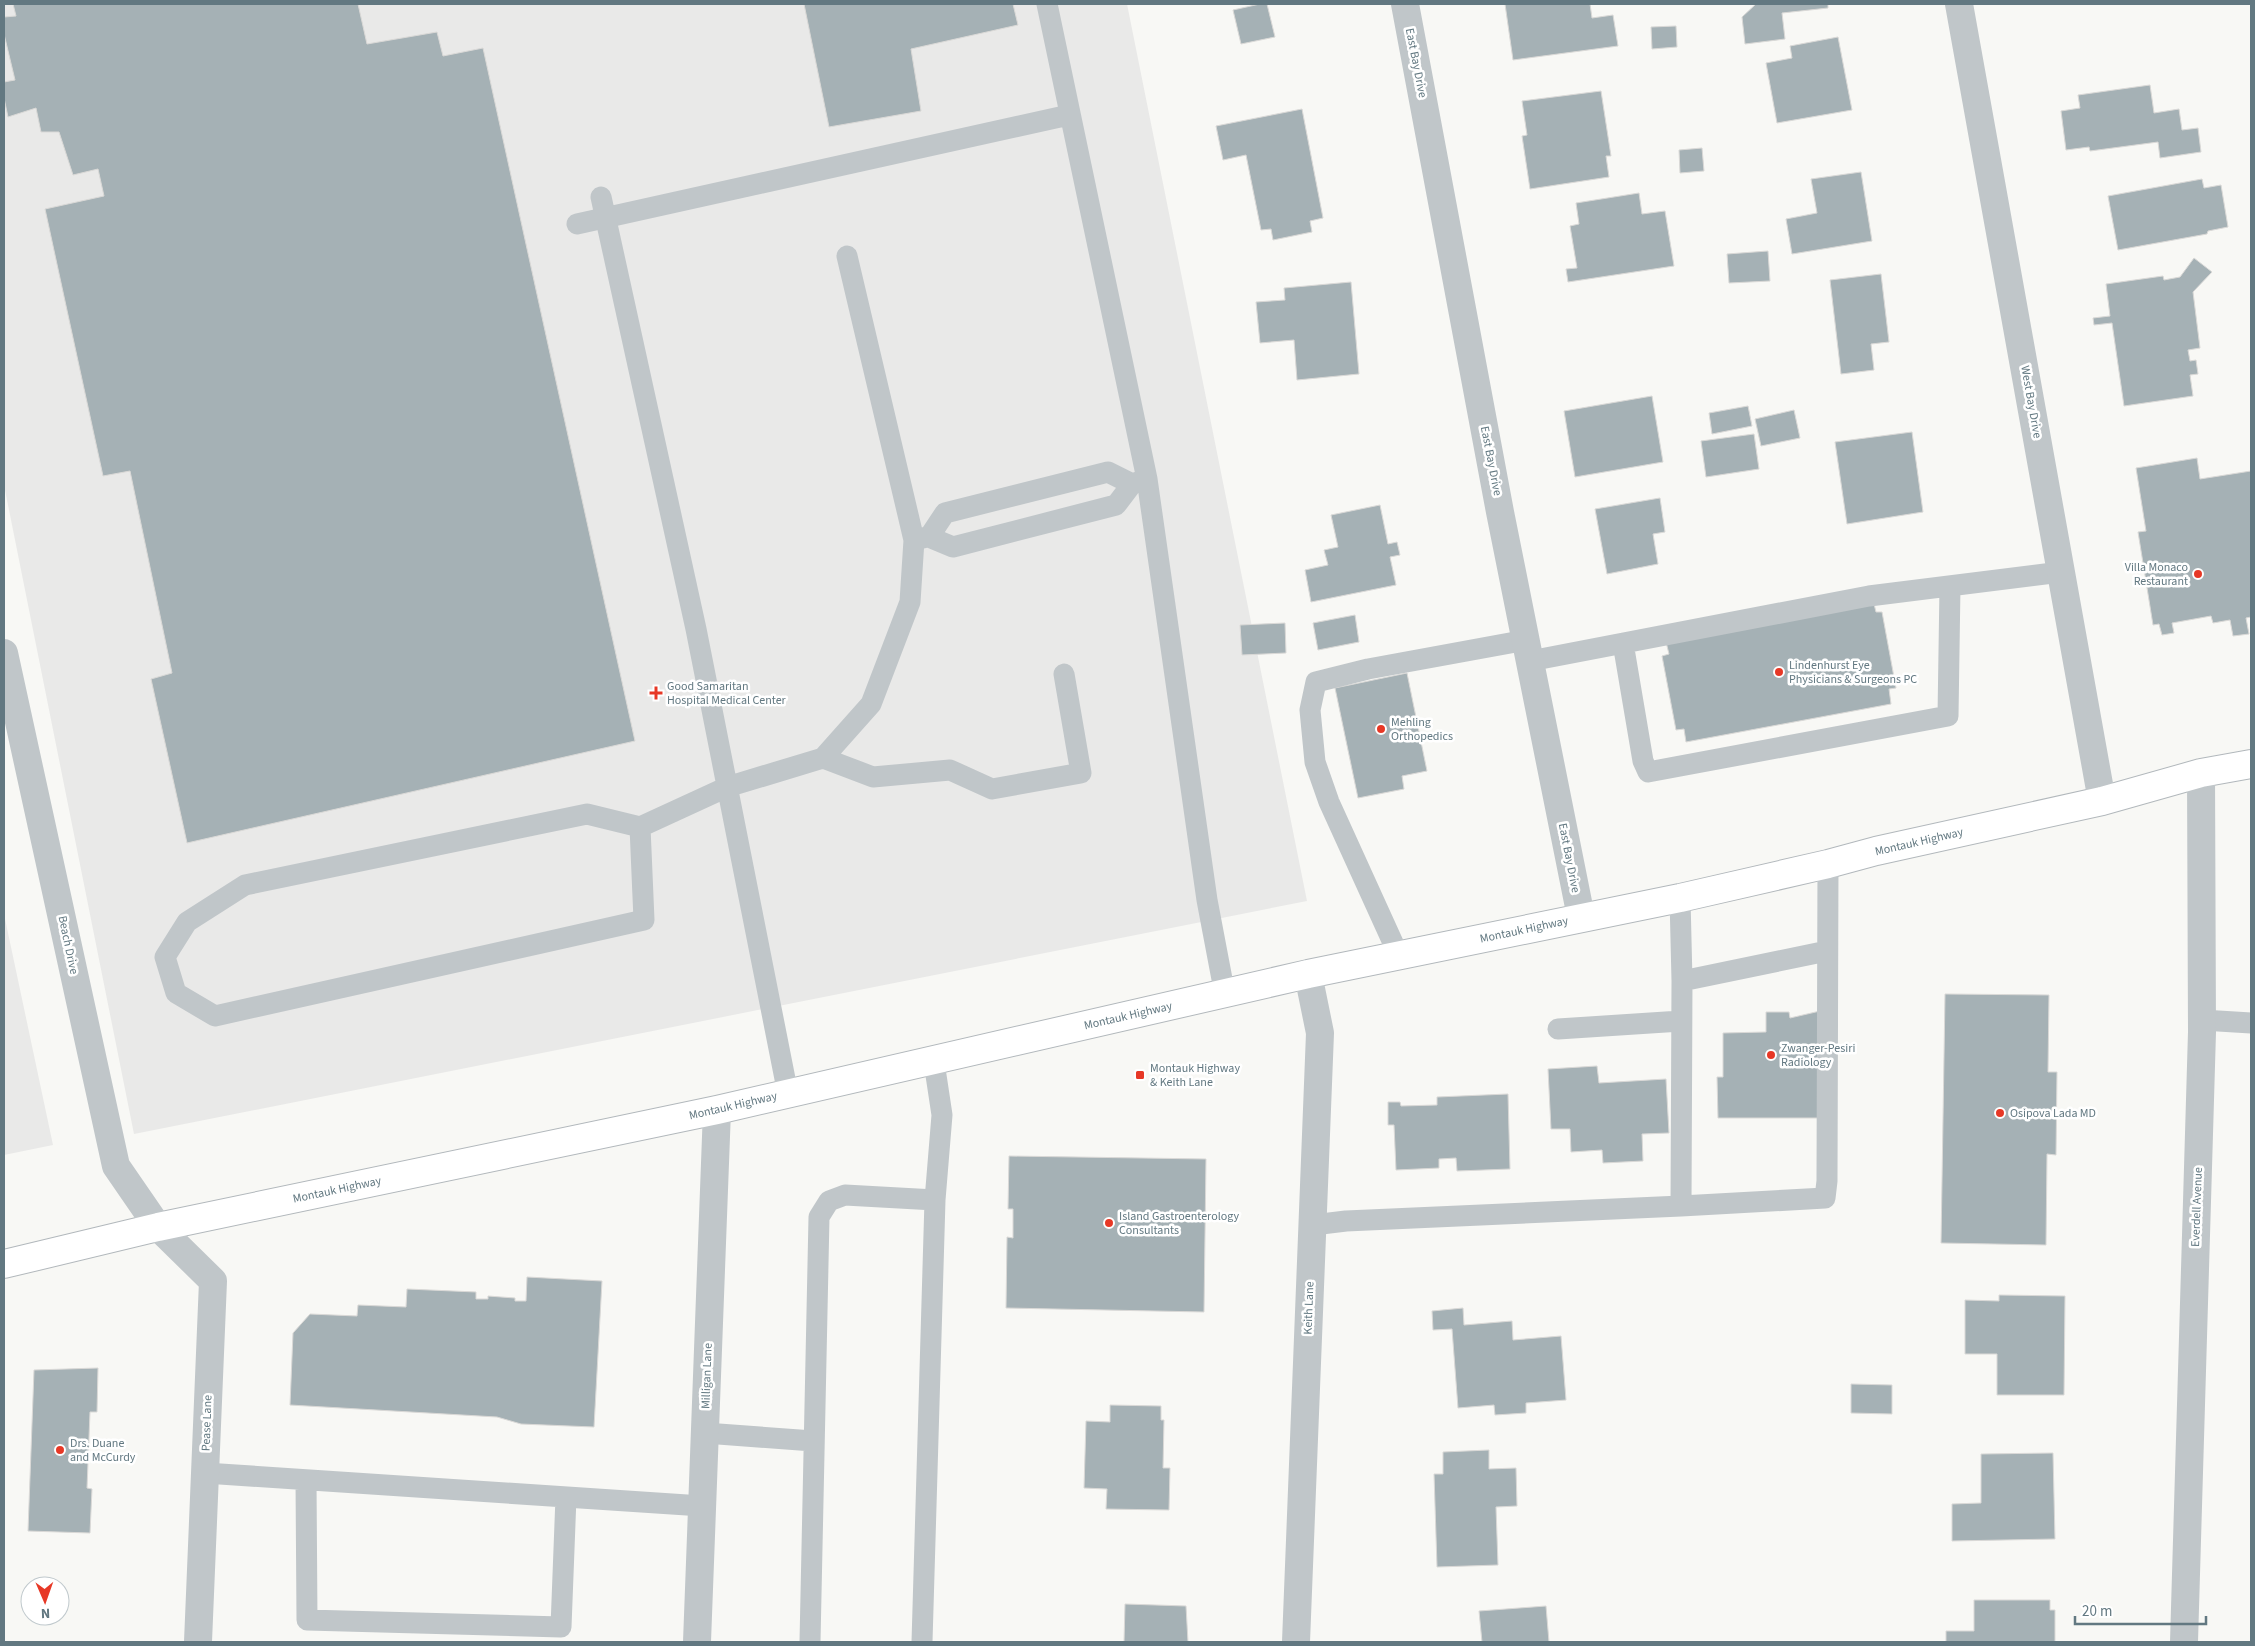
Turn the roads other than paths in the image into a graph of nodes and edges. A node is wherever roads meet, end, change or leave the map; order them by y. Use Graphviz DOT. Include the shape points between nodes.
graph roads {
  1 [pos="1047,4"];
  2 [pos="1405,4"];
  3 [pos="1959,4"];
  4 [pos="1069,115"];
  5 [pos="601,197"];
  6 [pos="607,218"];
  7 [pos="577,224"];
  8 [pos="847,256"];
  9 [pos="1139,481"];
  10 [pos="922,538"];
  11 [pos="2061,572"];
  12 [pos="1950,586"];
  13 [pos="1623,643"];
  14 [pos="1528,650"];
  15 [pos="4,652"];
  16 [pos="1064,674"];
  17 [pos="9,699"];
  18 [pos="823,758"];
  19 [pos="2251,764"];
  20 [pos="2201,772"];
  21 [pos="728,787"];
  22 [pos="2102,801"];
  23 [pos="640,827"];
  24 [pos="1828,864"];
  25 [pos="1680,898"];
  26 [pos="1581,918"];
  27 [pos="1827,951"];
  28 [pos="1399,956"];
  29 [pos="1308,974"];
  30 [pos="1682,981"];
  31 [pos="1224,995"];
  32 [pos="2202,1020"];
  33 [pos="1681,1021"];
  34 [pos="2251,1023"];
  35 [pos="1558,1029"];
  36 [pos="934,1062"];
  37 [pos="788,1094"];
  38 [pos="717,1110"];
  39 [pos="935,1200"];
  40 [pos="1681,1206"];
  41 [pos="1312,1224"];
  42 [pos="158,1227"];
  43 [pos="4,1264"];
  44 [pos="704,1433"];
  45 [pos="813,1441"];
  46 [pos="205,1473"];
  47 [pos="306,1480"];
  48 [pos="566,1497"];
  49 [pos="702,1506"];
  50 [pos="198,1642"];
  51 [pos="697,1642"];
  52 [pos="810,1642"];
  53 [pos="922,1642"];
  54 [pos="1296,1642"];
  55 [pos="2184,1642"];
  1 -- 4 [label="lane"];
  2 -- 14 [label="street, East Bay Drive"];
  3 -- 11 [label="street, West Bay Drive"];
  4 -- 6 [label="lane"];
  4 -- 9 [label="lane"];
  5 -- 6 [label="lane"];
  6 -- 7 [label="lane"];
  6 -- 21 [label="lane"];
  8 -- 10 [label="lane"];
  9 -- 10 [label="lane" via="1116,505 1097,510 954,547"];
  9 -- 10 [label="lane" via="1108,472 945,513"];
  9 -- 31 [label="lane"];
  10 -- 18 [label="lane" via="910,602 871,704"];
  11 -- 12 [label="lane"];
  11 -- 22 [label="street, West Bay Drive"];
  12 -- 13 [label="lane" via="1869,596"];
  12 -- 13 [label="lane" via="1948,716 1648,772 1643,761"];
  13 -- 14 [label="lane"];
  14 -- 26 [label="street, East Bay Drive"];
  14 -- 28 [label="lane" via="1368,669 1316,682 1310,710 1315,762 1329,802"];
  15 -- 17 [label="street, Beach Drive"];
  16 -- 18 [label="lane" via="1081,773 992,789 950,770 873,777"];
  17 -- 42 [label="street, Beach Drive" via="116,1166"];
  18 -- 21 [label="lane"];
  19 -- 20 [label="main road, Montauk Highway"];
  20 -- 22 [label="main road, Montauk Highway"];
  20 -- 32 [label="street, Everdell Avenue"];
  21 -- 23 [label="lane"];
  21 -- 37 [label="lane"];
  22 -- 24 [label="main road, Montauk Highway"];
  23 -- 23 [label="lane" via="644,920 215,1016 176,993 165,958 187,922 245,885 587,814"];
  24 -- 25 [label="main road, Montauk Highway"];
  24 -- 27 [label="lane"];
  25 -- 26 [label="main road, Montauk Highway"];
  25 -- 30 [label="lane"];
  26 -- 28 [label="main road, Montauk Highway"];
  27 -- 30 [label="lane"];
  27 -- 40 [label="lane" via="1825,1198"];
  28 -- 29 [label="main road, Montauk Highway"];
  29 -- 31 [label="main road, Montauk Highway"];
  29 -- 41 [label="street, Keith Lane" via="1320,1033"];
  30 -- 33 [label="lane"];
  31 -- 36 [label="main road, Montauk Highway"];
  32 -- 34 [label="lane"];
  32 -- 55 [label="street, Everdell Avenue"];
  33 -- 35 [label="lane"];
  33 -- 40 [label="lane"];
  36 -- 37 [label="main road, Montauk Highway"];
  36 -- 39 [label="lane" via="942,1115"];
  37 -- 38 [label="main road, Montauk Highway"];
  38 -- 42 [label="main road, Montauk Highway"];
  38 -- 44 [label="street, Milligan Lane"];
  39 -- 45 [label="lane" via="845,1195 829,1201 819,1217"];
  39 -- 53 [label="lane"];
  40 -- 41 [label="lane"];
  41 -- 54 [label="street, Keith Lane"];
  42 -- 43 [label="main road, Montauk Highway"];
  42 -- 46 [label="street, Pease Lane" via="213,1281"];
  44 -- 45 [label="lane"];
  44 -- 49 [label="street, Milligan Lane"];
  45 -- 52 [label="lane"];
  46 -- 47 [label="lane"];
  46 -- 50 [label="street, Pease Lane"];
  47 -- 48 [label="lane"];
  47 -- 48 [label="lane" via="307,1620 561,1627"];
  48 -- 49 [label="lane"];
  49 -- 51 [label="street, Milligan Lane"];
}
